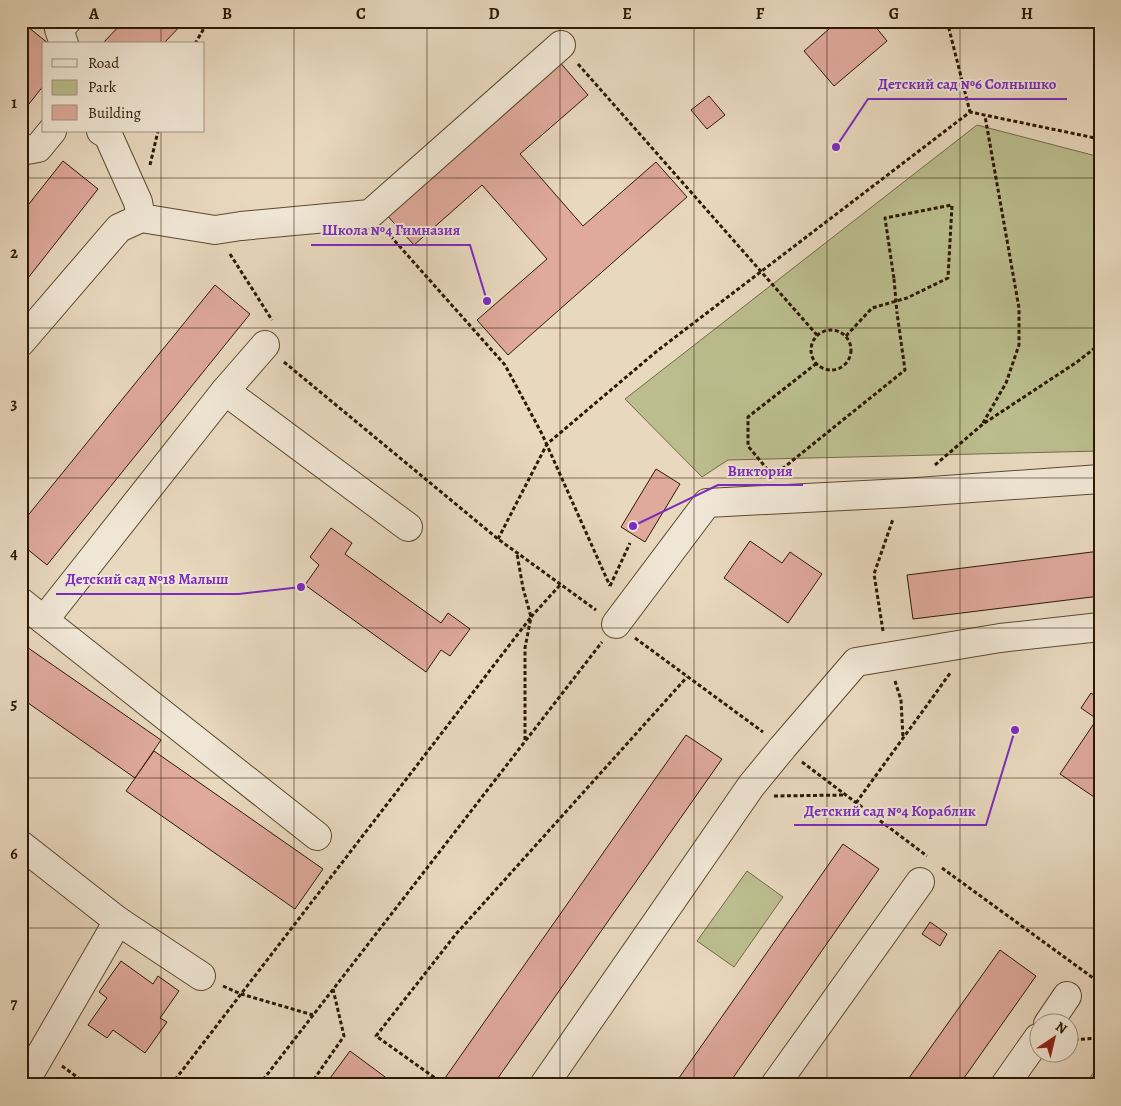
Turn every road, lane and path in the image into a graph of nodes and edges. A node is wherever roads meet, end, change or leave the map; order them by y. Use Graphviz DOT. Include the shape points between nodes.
graph roads {
  1 [pos="208,21"];
  2 [pos="947,21"];
  3 [pos="196,42"];
  4 [pos="561,45"];
  5 [pos="970,112"];
  6 [pos="984,116"];
  7 [pos="51,132"];
  8 [pos="103,132"];
  9 [pos="1100,139"];
  10 [pos="21,151"];
  11 [pos="370,214"];
  12 [pos="141,218"];
  13 [pos="215,230"];
  14 [pos="761,270"];
  15 [pos="817,335"];
  16 [pos="846,336"];
  17 [pos="21,342"];
  18 [pos="1100,344"];
  19 [pos="265,345"];
  20 [pos="817,363"];
  21 [pos="225,391"];
  22 [pos="983,424"];
  23 [pos="547,444"];
  24 [pos="932,468"];
  25 [pos="1100,479"];
  26 [pos="903,493"];
  27 [pos="408,527"];
  28 [pos="498,539"];
  29 [pos="630,543"];
  30 [pos="517,553"];
  31 [pos="560,585"];
  32 [pos="610,586"];
  33 [pos="606,594"];
  34 [pos="21,602"];
  35 [pos="609,613"];
  36 [pos="531,617"];
  37 [pos="44,620"];
  38 [pos="1100,627"];
  39 [pos="972,643"];
  40 [pos="887,657"];
  41 [pos="687,677"];
  42 [pos="904,738"];
  43 [pos="525,742"];
  44 [pos="783,746"];
  45 [pos="846,796"];
  46 [pos="744,797"];
  47 [pos="856,803"];
  48 [pos="317,836"];
  49 [pos="21,845"];
  50 [pos="920,882"];
  51 [pos="118,921"];
  52 [pos="201,976"];
  53 [pos="333,989"];
  54 [pos="241,994"];
  55 [pos="1067,996"];
  56 [pos="1055,1014"];
  57 [pos="313,1015"];
  58 [pos="1100,1038"];
  59 [pos="1078,1039"];
  60 [pos="1028,1053"];
  61 [pos="23,1085"];
  62 [pos="171,1085"];
  63 [pos="259,1085"];
  64 [pos="310,1085"];
  65 [pos="445,1085"];
  66 [pos="544,1085"];
  67 [pos="775,1085"];
  68 [pos="1006,1085"];
  1 -- 3 [label="path"];
  2 -- 5 [label="path"];
  4 -- 11 [label="lane"];
  4 -- 14 [label="path"];
  5 -- 6 [label="path"];
  5 -- 14 [label="path"];
  6 -- 9 [label="path"];
  6 -- 22 [label="path" via="1019,308 1019,345 1006,383"];
  7 -- 10 [label="lane" via="38,148"];
  8 -- 12 [label="lane" via="108,135 138,202"];
  11 -- 13 [label="lane"];
  11 -- 23 [label="path" via="505,365"];
  12 -- 13 [label="lane"];
  12 -- 17 [label="lane" via="119,228"];
  13 -- 19 [label="path" via="272,319"];
  14 -- 15 [label="path"];
  14 -- 23 [label="path" via="657,351"];
  15 -- 16 [label="path" via="832,330"];
  15 -- 20 [label="path" via="811,349"];
  16 -- 20 [label="path" via="852,350 845,364 831,370"];
  16 -- 20 [label="path, bridge" via="872,308 907,298 948,278 952,205 885,218 894,279 897,313 905,370 773,476 748,446 748,417"];
  18 -- 22 [label="path"];
  19 -- 21 [label="lane"];
  19 -- 28 [label="path"];
  21 -- 27 [label="lane"];
  21 -- 37 [label="lane"];
  22 -- 24 [label="path"];
  23 -- 28 [label="path"];
  23 -- 32 [label="path"];
  25 -- 26 [label="lane"];
  26 -- 35 [label="lane" via="708,503"];
  26 -- 40 [label="path" via="874,574"];
  28 -- 30 [label="path"];
  29 -- 32 [label="path"];
  30 -- 31 [label="path"];
  30 -- 36 [label="path"];
  31 -- 35 [label="path" via="597,611"];
  31 -- 36 [label="path"];
  32 -- 33 [label="path"];
  34 -- 37 [label="lane"];
  35 -- 41 [label="path"];
  35 -- 43 [label="path"];
  36 -- 43 [label="path" via="525,648"];
  36 -- 54 [label="path"];
  37 -- 48 [label="lane"];
  38 -- 39 [label="lane"];
  39 -- 40 [label="lane"];
  39 -- 42 [label="path"];
  40 -- 42 [label="path" via="901,700"];
  40 -- 44 [label="lane" via="856,662"];
  41 -- 44 [label="path"];
  41 -- 65 [label="path" via="456,934 376,1036"];
  42 -- 47 [label="path"];
  43 -- 53 [label="path"];
  44 -- 46 [label="lane"];
  45 -- 46 [label="path"];
  46 -- 66 [label="lane"];
  49 -- 51 [label="lane"];
  50 -- 67 [label="lane"];
  51 -- 52 [label="lane"];
  51 -- 61 [label="lane"];
  52 -- 54 [label="path"];
  53 -- 57 [label="path"];
  53 -- 64 [label="path" via="344,1036"];
  54 -- 57 [label="path"];
  54 -- 62 [label="path"];
  55 -- 56 [label="lane"];
  57 -- 63 [label="path"];
  58 -- 59 [label="path"];
  60 -- 68 [label="lane"];
}
